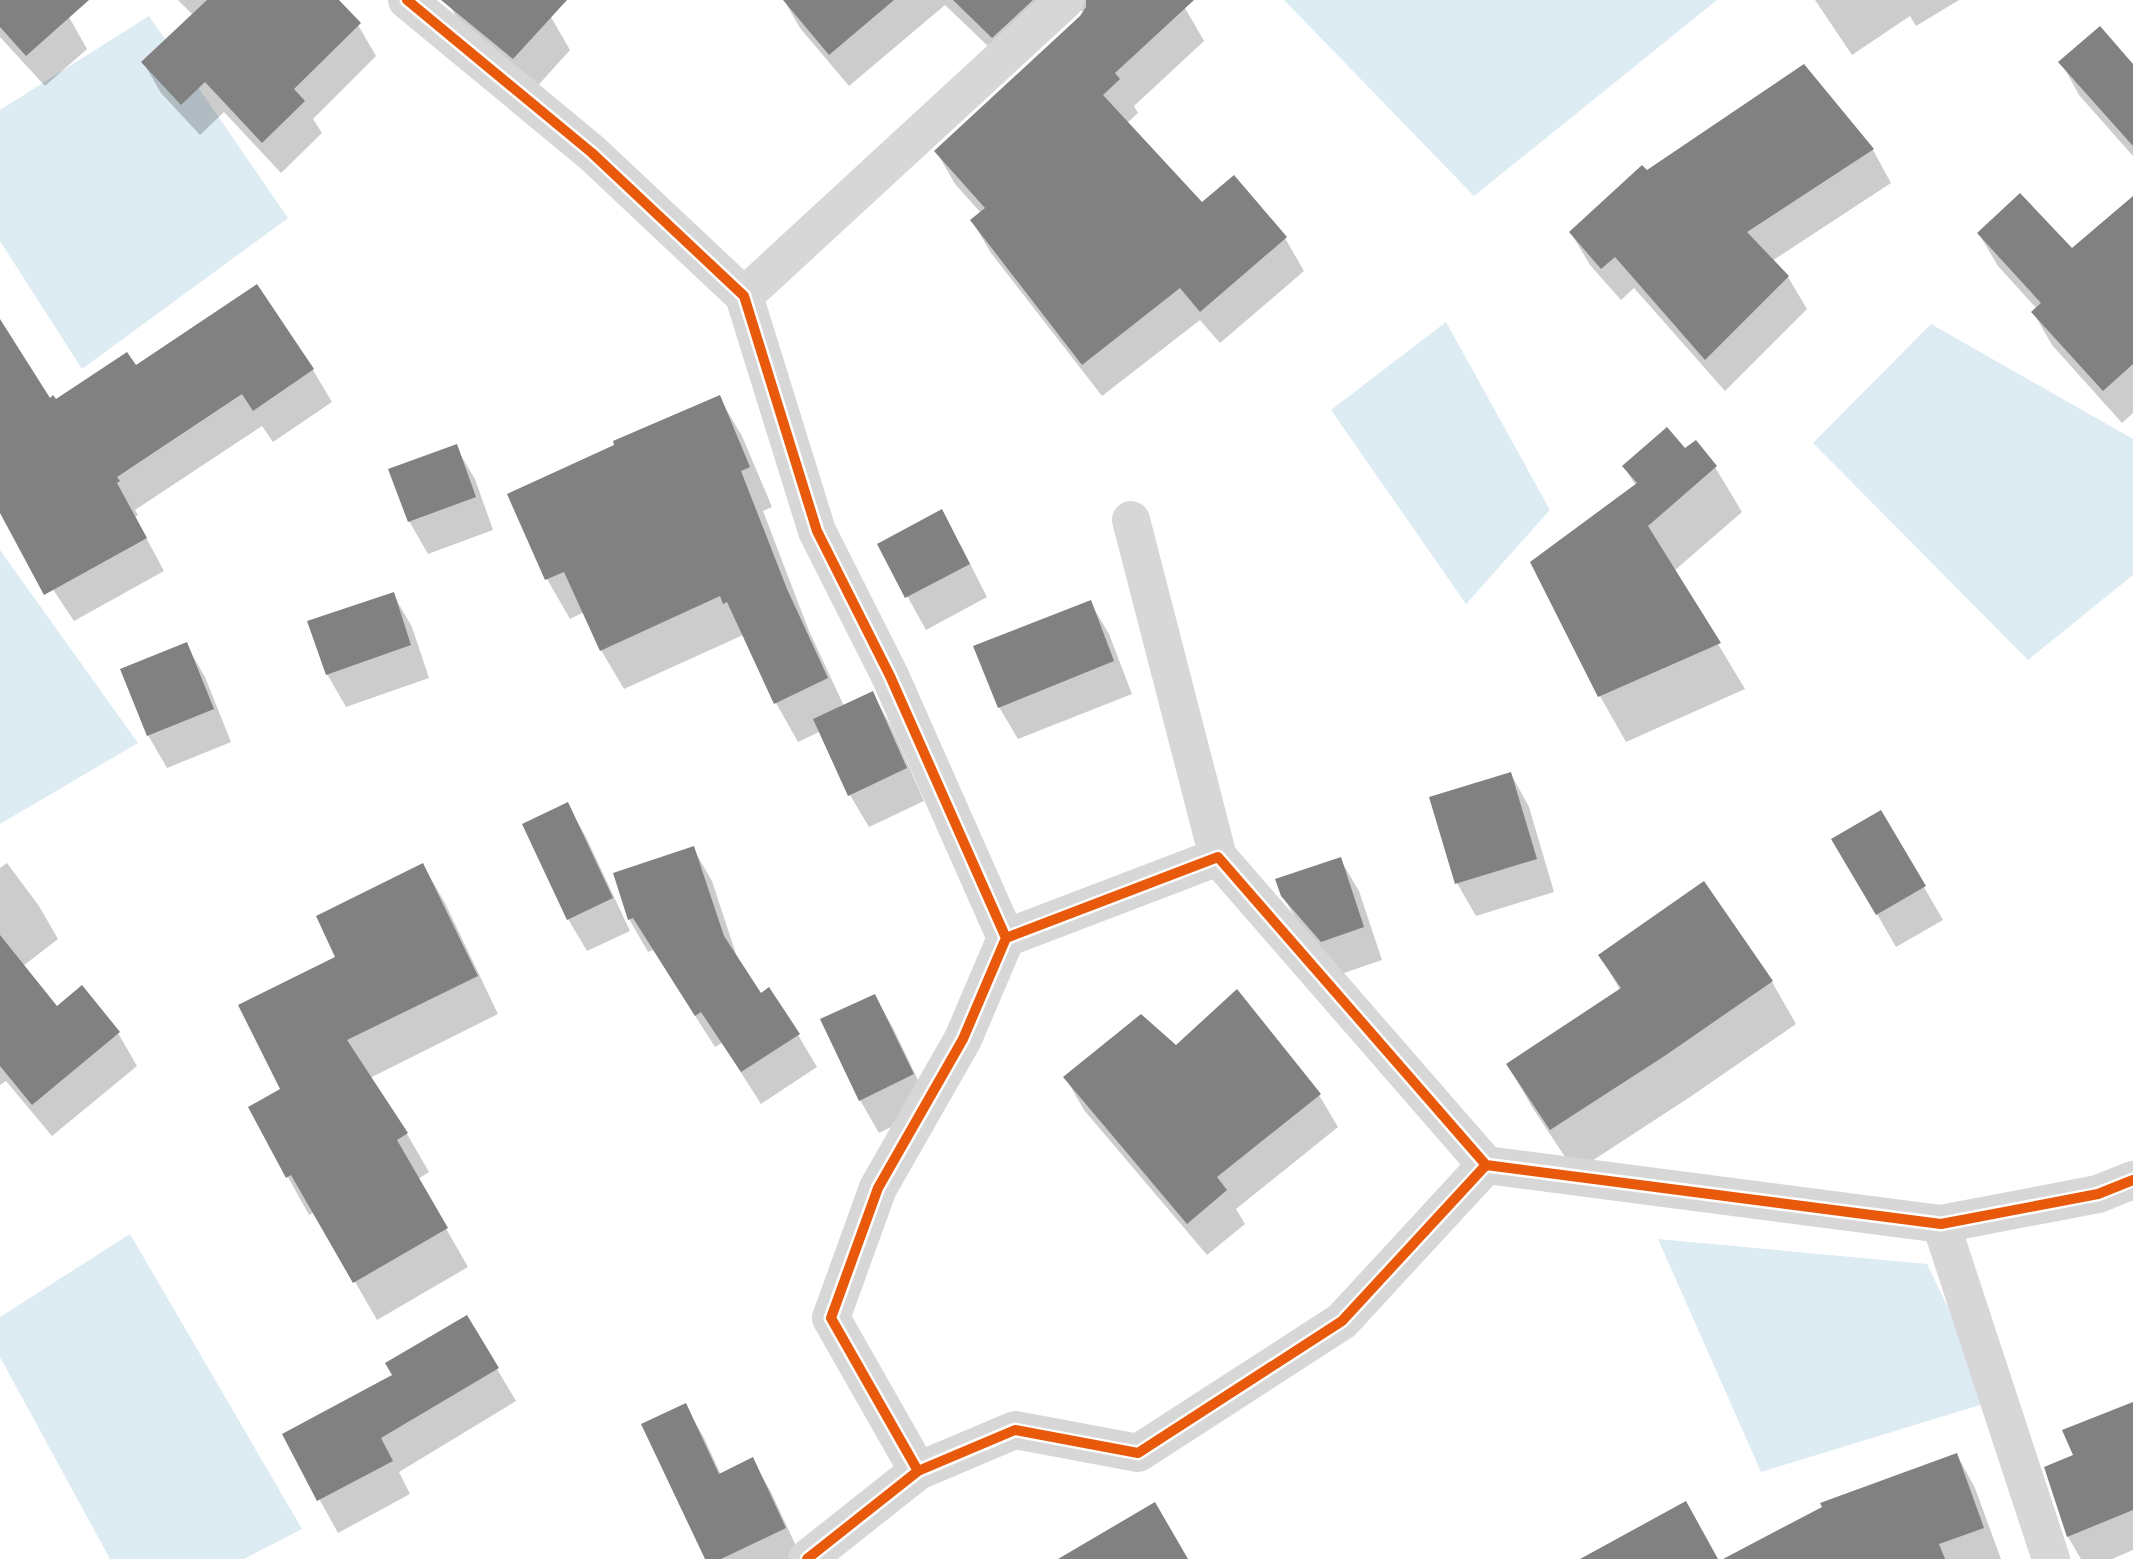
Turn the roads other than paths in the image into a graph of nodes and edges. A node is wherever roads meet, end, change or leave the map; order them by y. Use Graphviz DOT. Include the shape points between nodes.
graph roads {
  1 [pos="407,0"];
  2 [pos="1065,0"];
  3 [pos="744,296"];
  4 [pos="1131,520"];
  5 [pos="1217,857"];
  6 [pos="1006,938"];
  7 [pos="1486,1166"];
  8 [pos="2133,1180"];
  9 [pos="1941,1224"];
  10 [pos="918,1471"];
  11 [pos="807,1559"];
  12 [pos="2052,1559"];
  1 -- 3 [label="street" via="592,153"];
  2 -- 3 [label="street"];
  3 -- 6 [label="street" via="817,531 890,676"];
  4 -- 5 [label="street"];
  5 -- 6 [label="street"];
  5 -- 7 [label="street"];
  6 -- 10 [label="street" via="963,1039 878,1188 831,1318"];
  7 -- 9 [label="street"];
  7 -- 10 [label="street" via="1342,1321 1138,1453 1015,1430"];
  8 -- 9 [label="street" via="2098,1194"];
  9 -- 12 [label="street"];
  10 -- 11 [label="street"];
}
